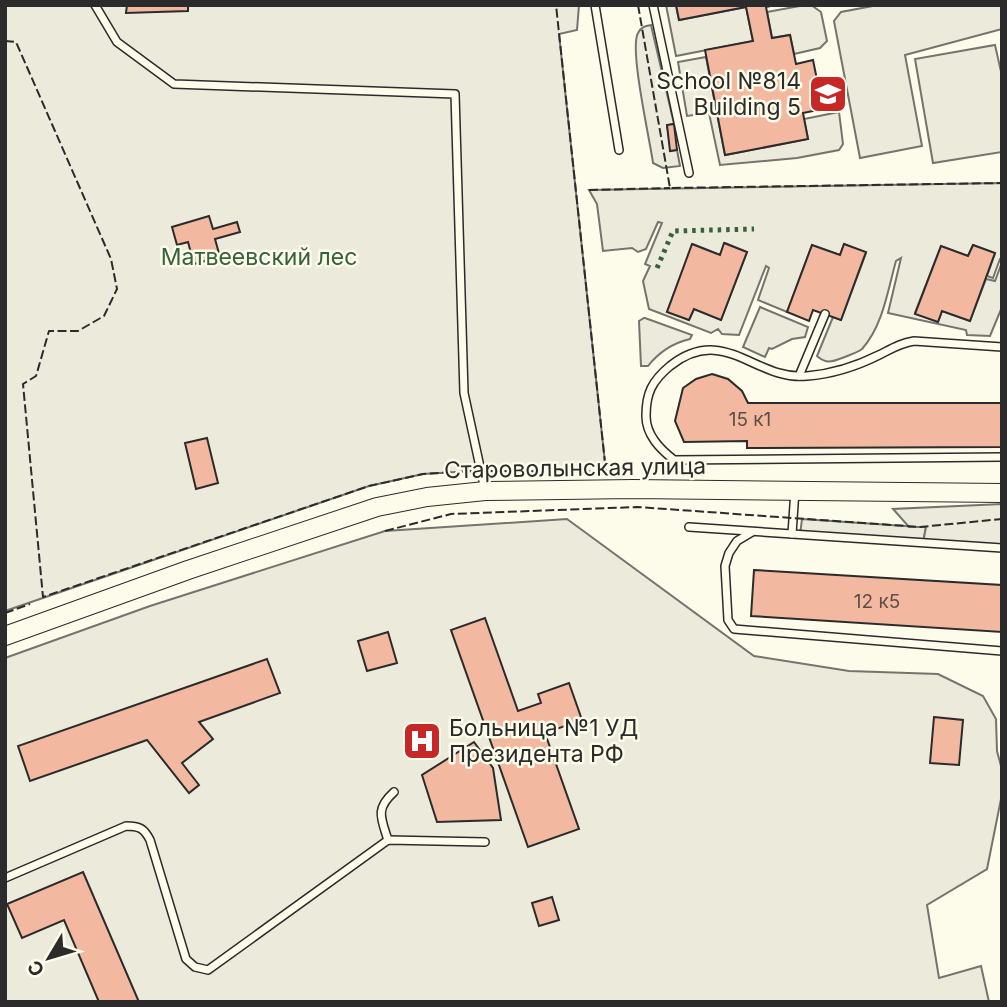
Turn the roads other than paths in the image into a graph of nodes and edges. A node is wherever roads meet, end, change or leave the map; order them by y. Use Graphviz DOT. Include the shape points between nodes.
graph roads {
  1 [pos="95,5"];
  2 [pos="595,5"];
  3 [pos="653,5"];
  4 [pos="619,150"];
  5 [pos="689,173"];
  6 [pos="825,314"];
  7 [pos="1002,347"];
  8 [pos="799,376"];
  9 [pos="1002,457"];
  10 [pos="795,490"];
  11 [pos="485,491"];
  12 [pos="1002,493"];
  13 [pos="689,527"];
  14 [pos="752,531"];
  15 [pos="792,534"];
  16 [pos="1002,548"];
  17 [pos="5,636"];
  18 [pos="1002,651"];
  19 [pos="394,792"];
  20 [pos="388,840"];
  21 [pos="485,842"];
  22 [pos="5,878"];
  1 -- 11 [label="lane" via="117,42 174,84 455,94 464,393"];
  2 -- 4 [label="lane"];
  3 -- 5 [label="lane"];
  6 -- 8 [label="lane"];
  7 -- 8 [label="lane" via="903,342 857,365"];
  8 -- 9 [label="lane" via="757,366 734,353 695,352 678,360 652,384 646,399 646,422 662,451 674,460"];
  10 -- 11 [label="street, Староволынская улица"];
  10 -- 12 [label="street, Староволынская улица"];
  10 -- 15 [label="lane"];
  11 -- 17 [label="street, Староволынская улица" via="377,507"];
  13 -- 14 [label="lane"];
  14 -- 15 [label="lane"];
  14 -- 18 [label="lane" via="737,541 725,566 728,620 734,629"];
  15 -- 16 [label="lane"];
  19 -- 20 [label="lane" via="381,810"];
  20 -- 21 [label="lane"];
  20 -- 22 [label="lane" via="208,970 186,959 150,840 137,826 126,826"];
}
